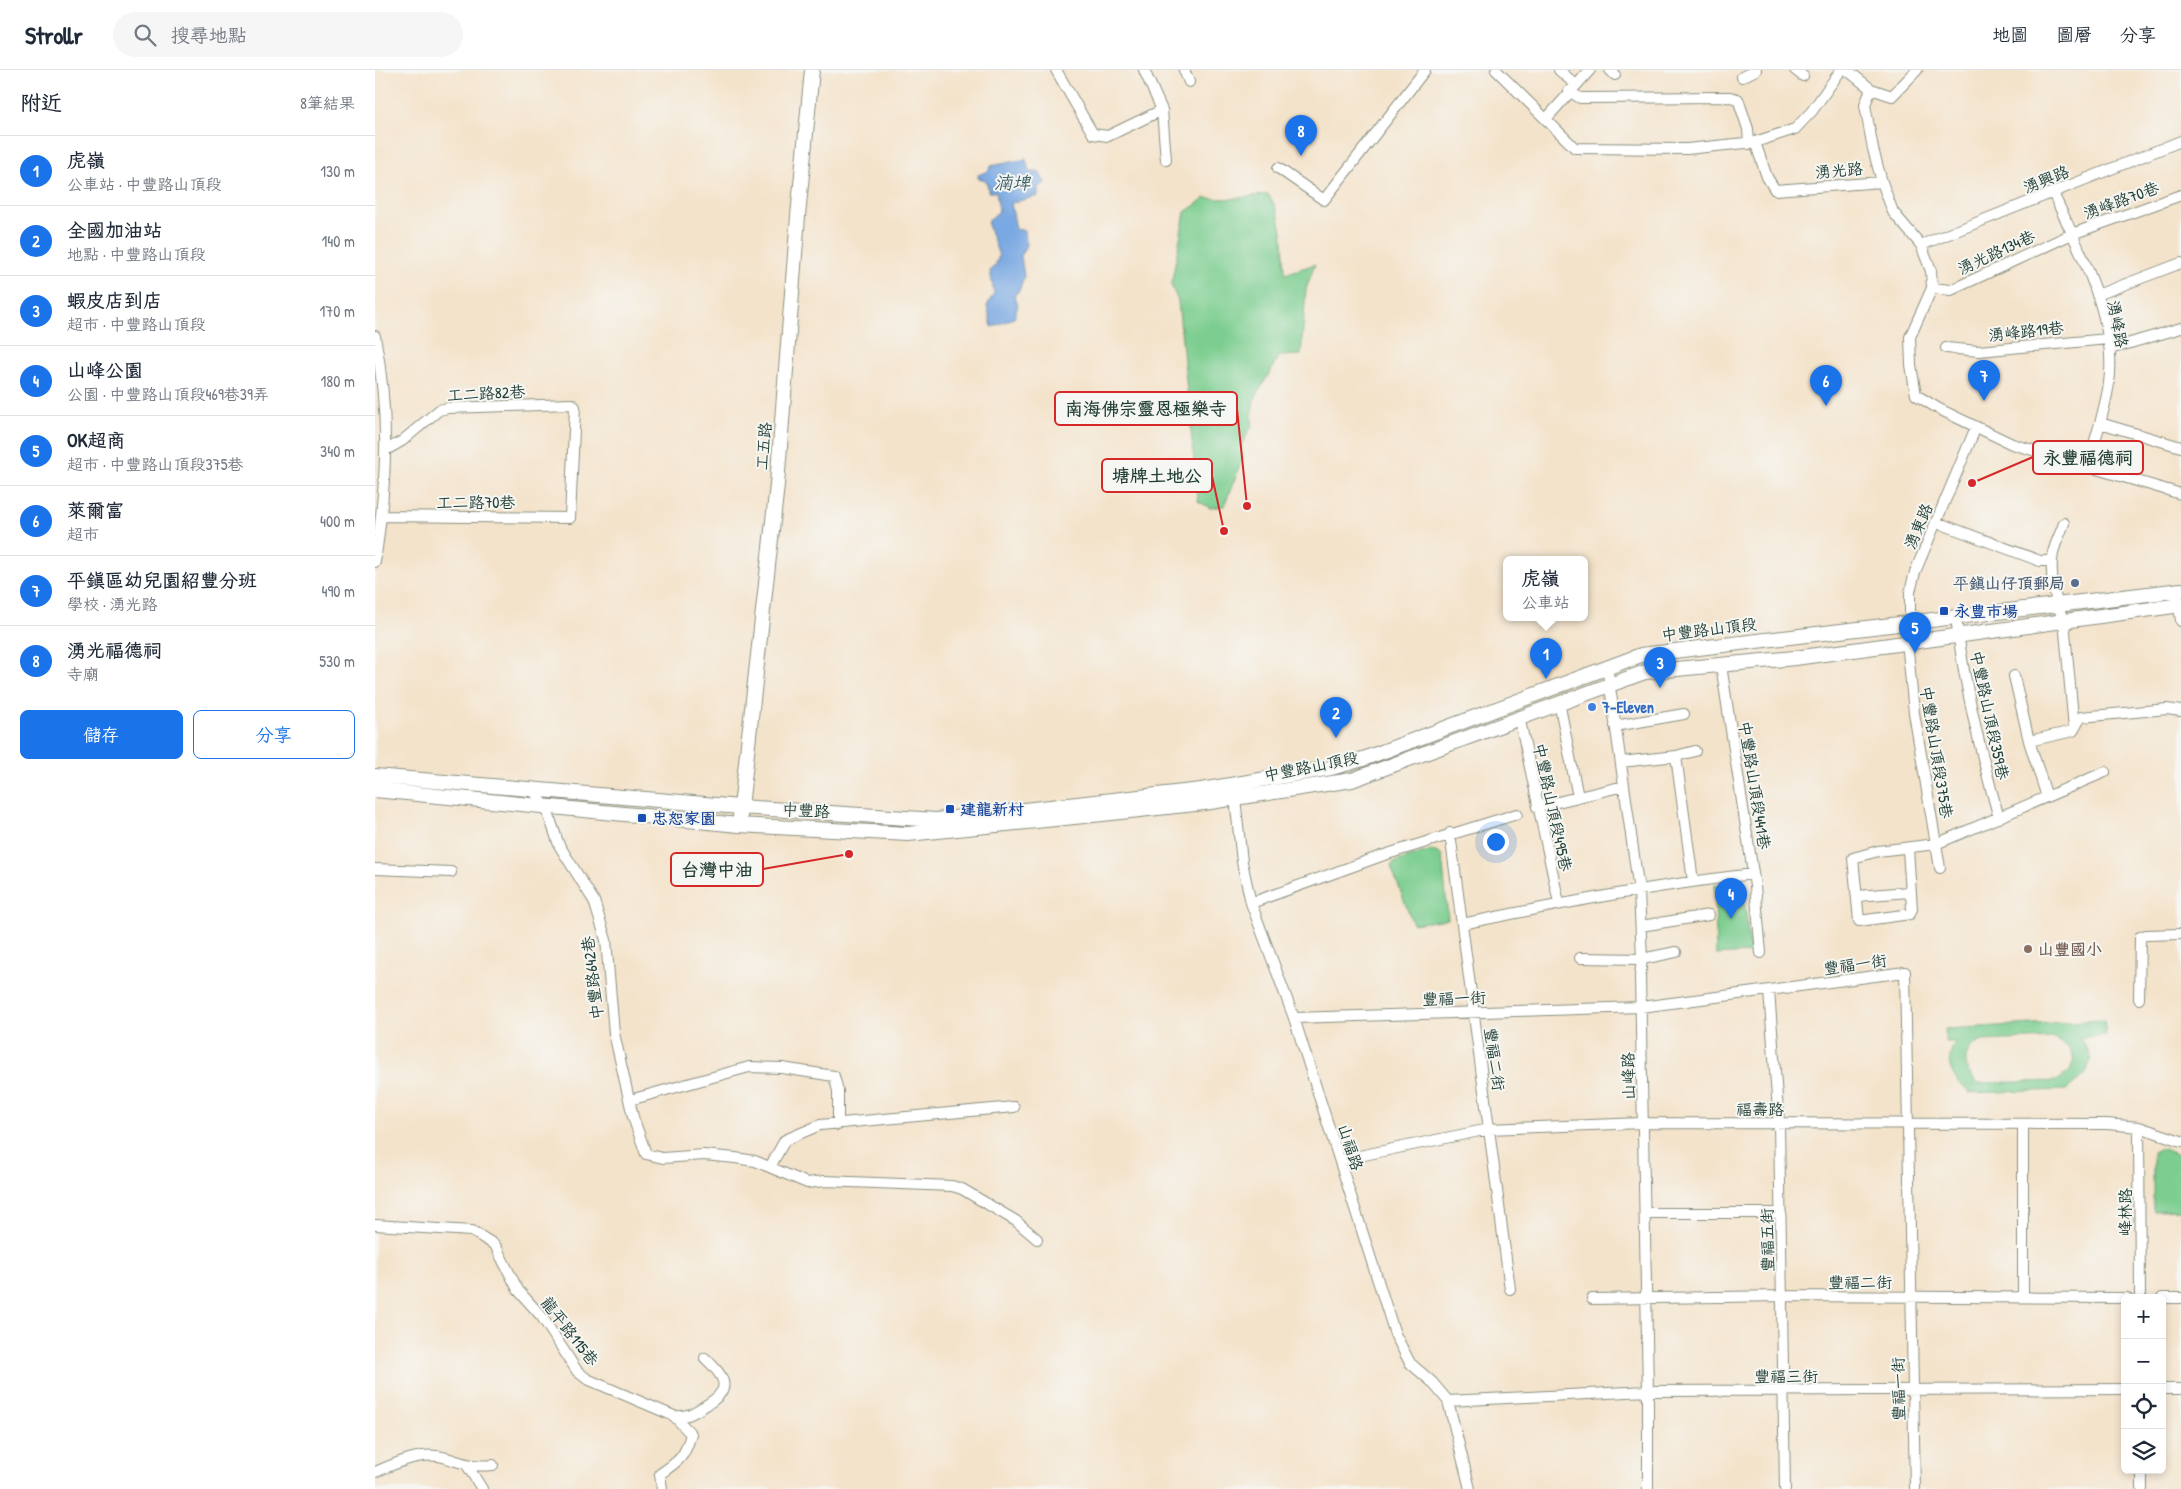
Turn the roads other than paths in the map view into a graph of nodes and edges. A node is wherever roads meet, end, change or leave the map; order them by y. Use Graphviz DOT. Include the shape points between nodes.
graph roads {
  1 [pos="812,70"];
  2 [pos="1056,70"];
  3 [pos="1144,70"];
  4 [pos="1184,70"];
  5 [pos="1425,70"];
  6 [pos="1496,70"];
  7 [pos="1559,70"];
  8 [pos="1590,70"];
  9 [pos="1756,70"];
  10 [pos="1841,70"];
  11 [pos="1847,70"];
  12 [pos="1916,70"];
  13 [pos="1742,77"];
  14 [pos="1189,82"];
  15 [pos="1573,88"];
  16 [pos="1871,89"];
  17 [pos="1162,110"];
  18 [pos="1546,119"];
  19 [pos="2181,141"];
  20 [pos="1752,143"];
  21 [pos="1166,160"];
  22 [pos="1278,168"];
  23 [pos="1882,182"];
  24 [pos="2053,193"];
  25 [pos="2181,195"];
  26 [pos="2072,234"];
  27 [pos="1921,245"];
  28 [pos="2181,263"];
  29 [pos="1932,288"];
  30 [pos="2097,296"];
  31 [pos="2181,328"];
  32 [pos="375,336"];
  33 [pos="2109,344"];
  34 [pos="1946,348"];
  35 [pos="2100,423"];
  36 [pos="1976,427"];
  37 [pos="2181,447"];
  38 [pos="386,450"];
  39 [pos="2088,468"];
  40 [pos="2181,494"];
  41 [pos="382,516"];
  42 [pos="570,518"];
  43 [pos="1936,522"];
  44 [pos="2065,524"];
  45 [pos="2052,561"];
  46 [pos="375,562"];
  47 [pos="2179,590"];
  48 [pos="2057,605"];
  49 [pos="2180,605"];
  50 [pos="1956,617"];
  51 [pos="2064,621"];
  52 [pos="2181,621"];
  53 [pos="1910,622"];
  54 [pos="1958,634"];
  55 [pos="1907,641"];
  56 [pos="1721,664"];
  57 [pos="1607,666"];
  58 [pos="2014,676"];
  59 [pos="1609,684"];
  60 [pos="1559,702"];
  61 [pos="2181,711"];
  62 [pos="1683,714"];
  63 [pos="1519,716"];
  64 [pos="1615,726"];
  65 [pos="2074,728"];
  66 [pos="2029,741"];
  67 [pos="1695,751"];
  68 [pos="1676,756"];
  69 [pos="1621,762"];
  70 [pos="2105,772"];
  71 [pos="375,776"];
  72 [pos="1229,784"];
  73 [pos="1624,786"];
  74 [pos="532,789"];
  75 [pos="375,790"];
  76 [pos="1578,797"];
  77 [pos="2047,797"];
  78 [pos="1235,798"];
  79 [pos="546,807"];
  80 [pos="740,807"];
  81 [pos="1537,807"];
  82 [pos="1517,814"];
  83 [pos="1999,818"];
  84 [pos="876,824"];
  85 [pos="739,825"];
  86 [pos="1450,833"];
  87 [pos="1936,844"];
  88 [pos="1908,848"];
  89 [pos="1939,868"];
  90 [pos="375,869"];
  91 [pos="451,872"];
  92 [pos="1753,874"];
  93 [pos="1693,881"];
  94 [pos="1639,892"];
  95 [pos="1909,892"];
  96 [pos="1857,896"];
  97 [pos="1251,902"];
  98 [pos="1559,904"];
  99 [pos="1709,915"];
  100 [pos="1462,924"];
  101 [pos="1641,926"];
  102 [pos="2181,934"];
  103 [pos="1677,952"];
  104 [pos="1761,953"];
  105 [pos="1579,958"];
  106 [pos="1642,959"];
  107 [pos="1769,991"];
  108 [pos="2139,1000"];
  109 [pos="1641,1007"];
  110 [pos="1473,1012"];
  111 [pos="1294,1018"];
  112 [pos="630,1100"];
  113 [pos="1014,1107"];
  114 [pos="1643,1123"];
  115 [pos="1779,1124"];
  116 [pos="1909,1124"];
  117 [pos="837,1125"];
  118 [pos="2023,1125"];
  119 [pos="2139,1127"];
  120 [pos="1489,1129"];
  121 [pos="2181,1141"];
  122 [pos="1340,1160"];
  123 [pos="770,1167"];
  124 [pos="1645,1213"];
  125 [pos="1781,1213"];
  126 [pos="375,1225"];
  127 [pos="1037,1239"];
  128 [pos="1510,1289"];
  129 [pos="2141,1294"];
  130 [pos="1783,1296"];
  131 [pos="1647,1297"];
  132 [pos="1912,1297"];
  133 [pos="2023,1297"];
  134 [pos="2121,1298"];
  135 [pos="2166,1298"];
  136 [pos="2181,1298"];
  137 [pos="1592,1299"];
  138 [pos="705,1358"];
  139 [pos="2181,1388"];
  140 [pos="2121,1389"];
  141 [pos="2166,1389"];
  142 [pos="1913,1390"];
  143 [pos="1649,1391"];
  144 [pos="1784,1391"];
  145 [pos="1448,1402"];
  146 [pos="674,1416"];
  147 [pos="467,1464"];
  148 [pos="493,1465"];
  149 [pos="375,1472"];
  150 [pos="2142,1474"];
  151 [pos="482,1489"];
  152 [pos="662,1489"];
  153 [pos="1470,1489"];
  154 [pos="1648,1489"];
  155 [pos="1785,1489"];
  156 [pos="1915,1489"];
  157 [pos="2142,1489"];
  1 -- 80 [label="main road, 工五路" via="797,216 779,466"];
  2 -- 17 [label="street" via="1093,134 1108,136"];
  3 -- 17 [label="street"];
  4 -- 14 [label="street"];
  5 -- 22 [label="street" via="1324,200"];
  6 -- 18 [label="street"];
  7 -- 15 [label="street"];
  8 -- 15 [label="street"];
  9 -- 13 [label="street"];
  10 -- 20 [label="street" via="1795,129"];
  11 -- 16 [label="street"];
  12 -- 16 [label="street" via="1892,96"];
  15 -- 18 [label="street"];
  15 -- 20 [label="street" via="1580,98 1730,96 1738,99"];
  16 -- 23 [label="street" via="1865,105"];
  17 -- 21 [label="street"];
  18 -- 20 [label="street" via="1575,148 1687,150"];
  19 -- 24 [label="street, 湧興路"];
  20 -- 23 [label="street, 湧光路" via="1775,190"];
  23 -- 27 [label="street, 湧光路" via="1893,212"];
  24 -- 26 [label="street, 湧峰路"];
  24 -- 27 [label="street, 湧興路"];
  25 -- 26 [label="street, 湧峰路70巷"];
  26 -- 29 [label="street, 湧光路134巷" via="1951,290"];
  26 -- 30 [label="street, 湧峰路"];
  27 -- 29 [label="street, 湧光路" via="1931,271"];
  28 -- 30 [label="street"];
  29 -- 36 [label="street" via="1910,337 1916,395"];
  30 -- 33 [label="street, 湧峰路"];
  31 -- 33 [label="street, 湧峰路19巷"];
  32 -- 38 [label="street" via="381,370"];
  33 -- 34 [label="street, 湧峰路19巷" via="1979,351"];
  33 -- 35 [label="street, 湧峰路" via="2109,385"];
  35 -- 37 [label="street"];
  35 -- 39 [label="street, 湧峰路"];
  36 -- 39 [label="street" via="2012,444"];
  36 -- 43 [label="street, 湧東路"];
  38 -- 41 [label="street"];
  38 -- 42 [label="street, 工二路82巷" via="403,442 439,410 572,404 575,407"];
  39 -- 40 [label="street"];
  41 -- 42 [label="street, 工二路70巷"];
  41 -- 46 [label="street"];
  43 -- 45 [label="street" via="2040,561"];
  43 -- 53 [label="street, 湧東路" via="1915,572 1910,592"];
  44 -- 45 [label="street"];
  45 -- 48 [label="street"];
  47 -- 48 [label="main road, 中豐路山頂段"];
  47 -- 49 [label="street"];
  48 -- 50 [label="main road, 中豐路山頂段"];
  48 -- 51 [label="street"];
  49 -- 51 [label="main road, 中豐路山頂段"];
  49 -- 52 [label="street"];
  50 -- 53 [label="main road, 中豐路山頂段"];
  50 -- 54 [label="street, 中豐路山頂段359巷"];
  51 -- 54 [label="main road, 中豐路山頂段"];
  51 -- 65 [label="street"];
  53 -- 55 [label="street, 湧東路"];
  53 -- 57 [label="main road, 中豐路山頂段" via="1641,655"];
  54 -- 55 [label="main road, 中豐路山頂段"];
  54 -- 83 [label="street, 中豐路山頂段359巷" via="1968,701"];
  55 -- 56 [label="main road, 中豐路山頂段" via="1795,658"];
  55 -- 87 [label="street, 中豐路山頂段375巷" via="1914,713"];
  56 -- 59 [label="main road, 中豐路山頂段" via="1645,672"];
  56 -- 92 [label="street, 中豐路山頂段441巷"];
  57 -- 59 [label="street, 山峰路"];
  57 -- 72 [label="main road, 中豐路山頂段" via="1363,759 1331,768"];
  58 -- 66 [label="street"];
  59 -- 60 [label="main road, 中豐路山頂段"];
  59 -- 64 [label="street, 山峰路"];
  60 -- 63 [label="main road, 中豐路山頂段"];
  60 -- 76 [label="street"];
  61 -- 65 [label="street" via="2167,709 2081,717"];
  62 -- 64 [label="street"];
  63 -- 78 [label="main road, 中豐路山頂段" via="1352,780"];
  63 -- 81 [label="street, 中豐路山頂段495巷"];
  64 -- 69 [label="street, 山峰路"];
  65 -- 66 [label="street" via="2073,731"];
  66 -- 77 [label="street"];
  67 -- 68 [label="street"];
  68 -- 69 [label="street"];
  68 -- 93 [label="street"];
  69 -- 73 [label="street, 山峰路"];
  70 -- 77 [label="street"];
  71 -- 74 [label="main road, 中豐路"];
  72 -- 84 [label="main road, 中豐路" via="1201,790"];
  73 -- 76 [label="street"];
  73 -- 94 [label="street, 山峰路"];
  74 -- 79 [label="street, 中豐路642巷"];
  74 -- 80 [label="main road, 中豐路"];
  75 -- 79 [label="main road, 中豐路"];
  76 -- 81 [label="street"];
  77 -- 83 [label="street"];
  78 -- 84 [label="main road, 中豐路" via="908,834"];
  78 -- 97 [label="street, 山福路" via="1242,862"];
  79 -- 85 [label="main road, 中豐路"];
  79 -- 112 [label="street, 中豐路642巷" via="559,845 594,901 606,940 614,1033"];
  80 -- 84 [label="main road, 中豐路"];
  80 -- 85 [label="main road, 工五路"];
  81 -- 98 [label="street, 中豐路山頂段495巷"];
  82 -- 86 [label="street"];
  83 -- 87 [label="street"];
  84 -- 85 [label="main road, 中豐路"];
  86 -- 97 [label="street"];
  86 -- 100 [label="street, 豐福二街"];
  87 -- 88 [label="street"];
  87 -- 89 [label="street, 中豐路山頂段375巷"];
  88 -- 95 [label="street"];
  88 -- 96 [label="street" via="1853,858"];
  90 -- 91 [label="street"];
  92 -- 93 [label="street"];
  92 -- 104 [label="street, 中豐路山頂段441巷"];
  93 -- 94 [label="street"];
  94 -- 98 [label="street"];
  94 -- 101 [label="street, 山峰路"];
  95 -- 96 [label="street"];
  95 -- 96 [label="street" via="1910,914 1859,921"];
  97 -- 111 [label="street, 山福路"];
  98 -- 100 [label="street"];
  99 -- 101 [label="street"];
  100 -- 110 [label="street, 豐福二街"];
  101 -- 106 [label="street, 山峰路"];
  102 -- 108 [label="street" via="2140,937"];
  103 -- 106 [label="street"];
  105 -- 106 [label="street"];
  106 -- 109 [label="street, 山峰路"];
  107 -- 109 [label="street, 豐福一街"];
  107 -- 115 [label="street, 豐福五街"];
  107 -- 116 [label="street, 豐福一街" via="1905,972"];
  109 -- 110 [label="street, 豐福一街"];
  109 -- 114 [label="street, 山峰路"];
  110 -- 111 [label="street, 豐福一街"];
  110 -- 120 [label="street, 豐福二街"];
  111 -- 122 [label="street, 山福路"];
  112 -- 117 [label="street" via="749,1067 782,1068 834,1076 838,1091"];
  112 -- 123 [label="street, 中豐路642巷" via="646,1154 663,1158 705,1155"];
  113 -- 117 [label="street"];
  114 -- 115 [label="street, 福壽路"];
  114 -- 120 [label="street, 福壽路"];
  114 -- 124 [label="street, 山峰路"];
  115 -- 116 [label="street, 福壽路"];
  115 -- 125 [label="street, 豐福五街"];
  116 -- 118 [label="street, 福壽路"];
  116 -- 132 [label="street, 豐福一街"];
  117 -- 123 [label="street" via="820,1125 785,1140"];
  118 -- 119 [label="street, 福壽路"];
  118 -- 133 [label="street"];
  119 -- 121 [label="street, 福壽路"];
  119 -- 129 [label="street, 峰林路"];
  120 -- 122 [label="street, 福壽路"];
  120 -- 128 [label="street, 豐福二街"];
  122 -- 145 [label="street, 山福路" via="1400,1346 1410,1363"];
  123 -- 127 [label="street" via="807,1183 953,1186 1016,1222"];
  124 -- 125 [label="street"];
  124 -- 131 [label="street, 山峰路"];
  125 -- 130 [label="street, 豐福五街"];
  126 -- 146 [label="street, 龍平路115巷" via="472,1231 495,1244 518,1290 542,1317 577,1371 587,1379"];
  130 -- 131 [label="street, 豐福二街"];
  130 -- 132 [label="street, 豐福二街"];
  130 -- 144 [label="street, 豐福五街"];
  131 -- 137 [label="street, 豐福二街"];
  131 -- 143 [label="street, 山峰路"];
  132 -- 133 [label="street, 豐福二街"];
  132 -- 142 [label="street, 豐福一街"];
  133 -- 134 [label="street, 豐福二街"];
  135 -- 136 [label="street"];
  138 -- 146 [label="street" via="720,1372 724,1385 720,1396 686,1417"];
  139 -- 141 [label="street"];
  140 -- 142 [label="street, 豐福三街"];
  142 -- 144 [label="street, 豐福三街"];
  142 -- 156 [label="street, 豐福一街"];
  143 -- 144 [label="street, 豐福三街"];
  143 -- 145 [label="street, 豐福三街"];
  143 -- 154 [label="street, 山峰路"];
  144 -- 155 [label="street, 豐福五街"];
  145 -- 153 [label="street, 山福路"];
  146 -- 152 [label="street" via="691,1434 687,1450 678,1462 660,1474"];
  147 -- 148 [label="street"];
  147 -- 149 [label="street" via="435,1457 405,1458"];
  147 -- 151 [label="street"];
  150 -- 157 [label="street"];
}
